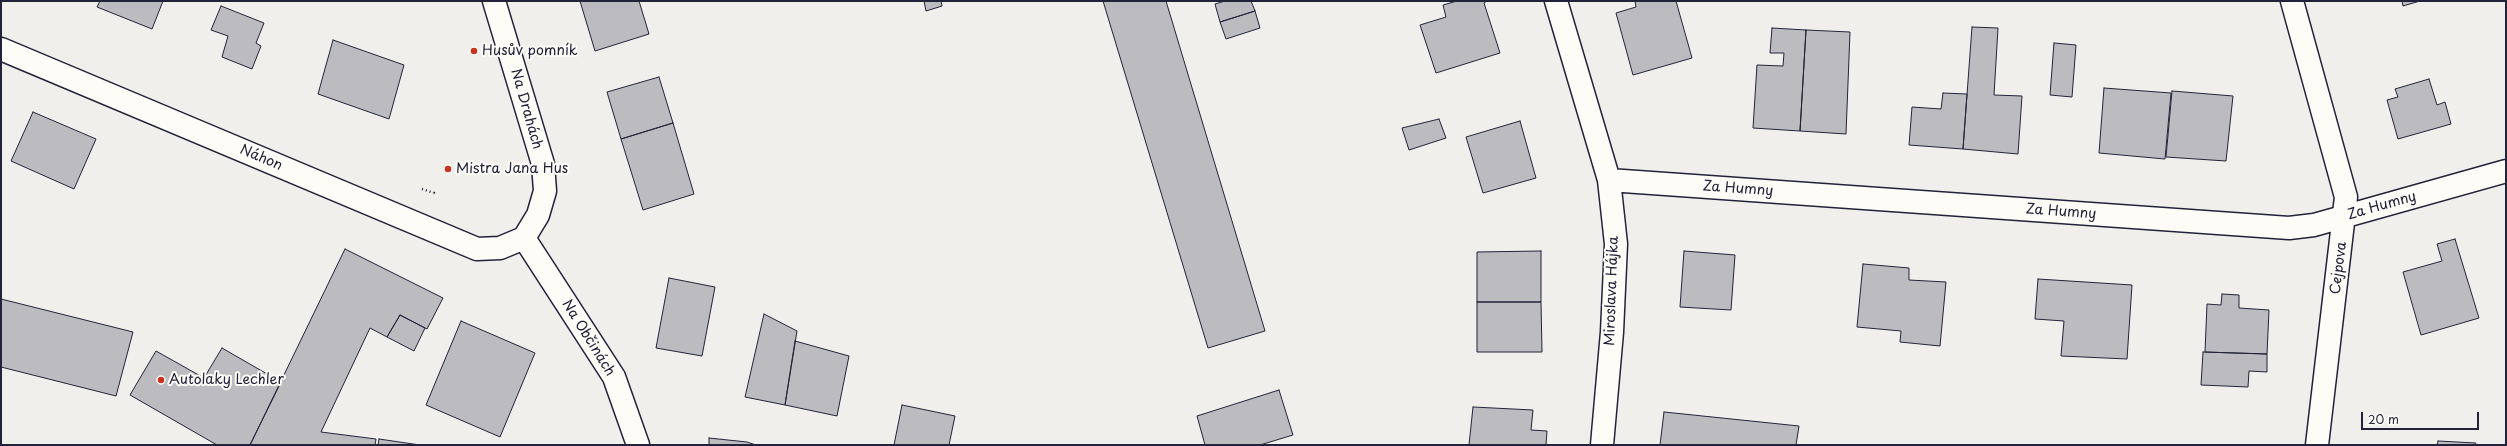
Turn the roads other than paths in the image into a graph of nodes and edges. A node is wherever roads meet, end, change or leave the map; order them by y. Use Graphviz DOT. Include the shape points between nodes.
graph roads {
  1 [pos="494,1"];
  2 [pos="1556,1"];
  3 [pos="2292,1"];
  4 [pos="1,49"];
  5 [pos="2506,171"];
  6 [pos="1610,180"];
  7 [pos="2346,216"];
  8 [pos="524,238"];
  9 [pos="638,445"];
  10 [pos="1602,445"];
  11 [pos="2317,445"];
  1 -- 8 [label="street, Na Drahách" via="542,164 545,191 538,216"];
  2 -- 6 [label="street, Miroslava Hájka"];
  3 -- 7 [label="street, Cejpova" via="2342,179 2346,197"];
  4 -- 8 [label="street, Náhon" via="477,249 500,248"];
  5 -- 7 [label="street, Za Humny"];
  6 -- 7 [label="street, Za Humny" via="2289,228 2314,225"];
  6 -- 10 [label="street, Miroslava Hájka" via="1616,244 1612,332"];
  7 -- 11 [label="street, Cejpova"];
  8 -- 9 [label="street, Na Občinách" via="614,377"];
}
